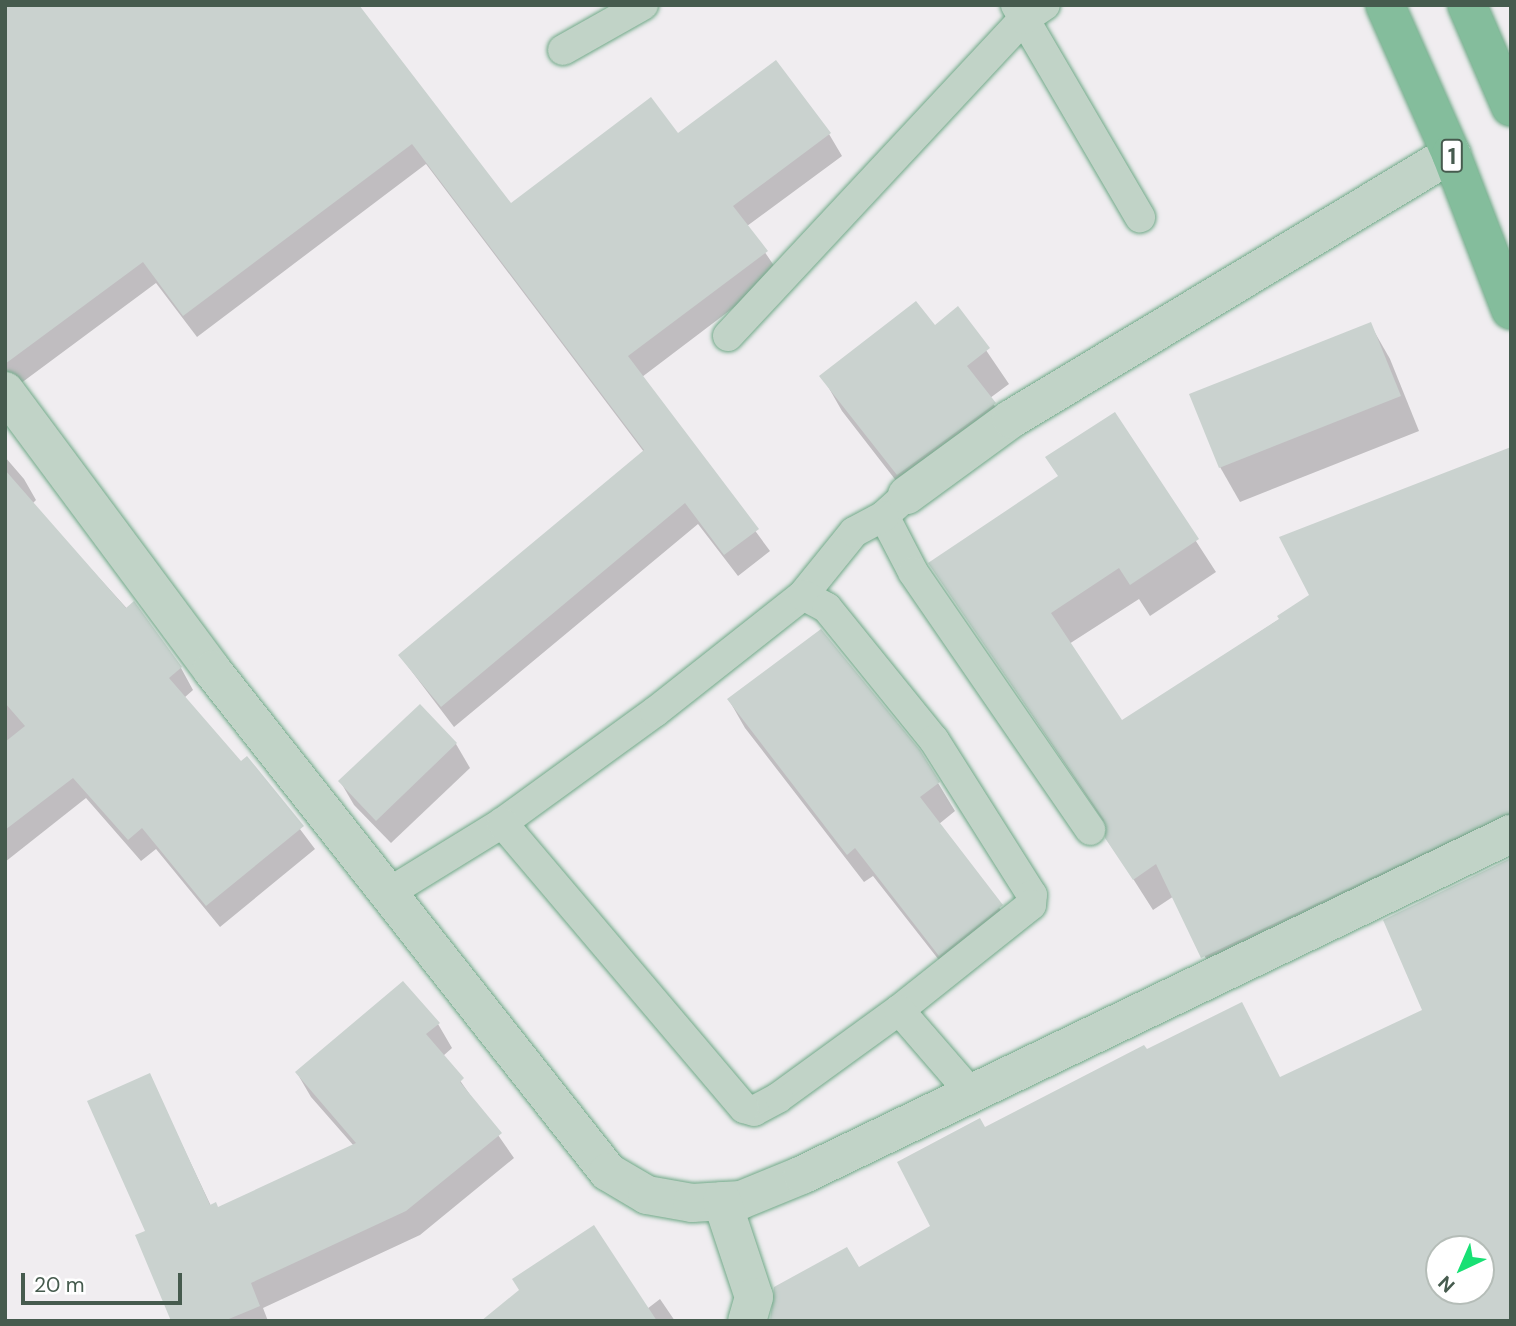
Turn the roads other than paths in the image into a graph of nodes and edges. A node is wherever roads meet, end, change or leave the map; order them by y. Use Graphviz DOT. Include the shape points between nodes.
graph roads {
  1 [pos="643,5"];
  2 [pos="1385,5"];
  3 [pos="1467,5"];
  4 [pos="1028,10"];
  5 [pos="563,50"];
  6 [pos="1511,105"];
  7 [pos="1451,154"];
  8 [pos="1140,217"];
  9 [pos="1511,310"];
  10 [pos="728,336"];
  11 [pos="5,391"];
  12 [pos="896,506"];
  13 [pos="803,595"];
  14 [pos="502,823"];
  15 [pos="1090,830"];
  16 [pos="1511,834"];
  17 [pos="390,892"];
  18 [pos="899,1010"];
  19 [pos="970,1092"];
  20 [pos="722,1201"];
  21 [pos="747,1321"];
  1 -- 5 [label="lane"];
  2 -- 7 [label="highway, 1"];
  3 -- 6 [label="highway"];
  4 -- 8 [label="lane"];
  4 -- 10 [label="lane"];
  7 -- 9 [label="highway, 1"];
  7 -- 12 [label="street" via="1011,419"];
  11 -- 17 [label="street" via="212,670"];
  12 -- 13 [label="lane" via="853,532"];
  12 -- 15 [label="lane" via="913,572"];
  13 -- 14 [label="lane" via="655,712"];
  13 -- 18 [label="lane" via="827,608 934,740 1032,895 1031,905 1000,934"];
  14 -- 17 [label="lane"];
  14 -- 18 [label="lane" via="744,1108 754,1111 778,1098"];
  16 -- 19 [label="street"];
  17 -- 20 [label="street" via="608,1172 647,1195 692,1203"];
  18 -- 19 [label="lane"];
  19 -- 20 [label="street" via="802,1175 741,1199"];
  20 -- 21 [label="street" via="754,1297"];
}
